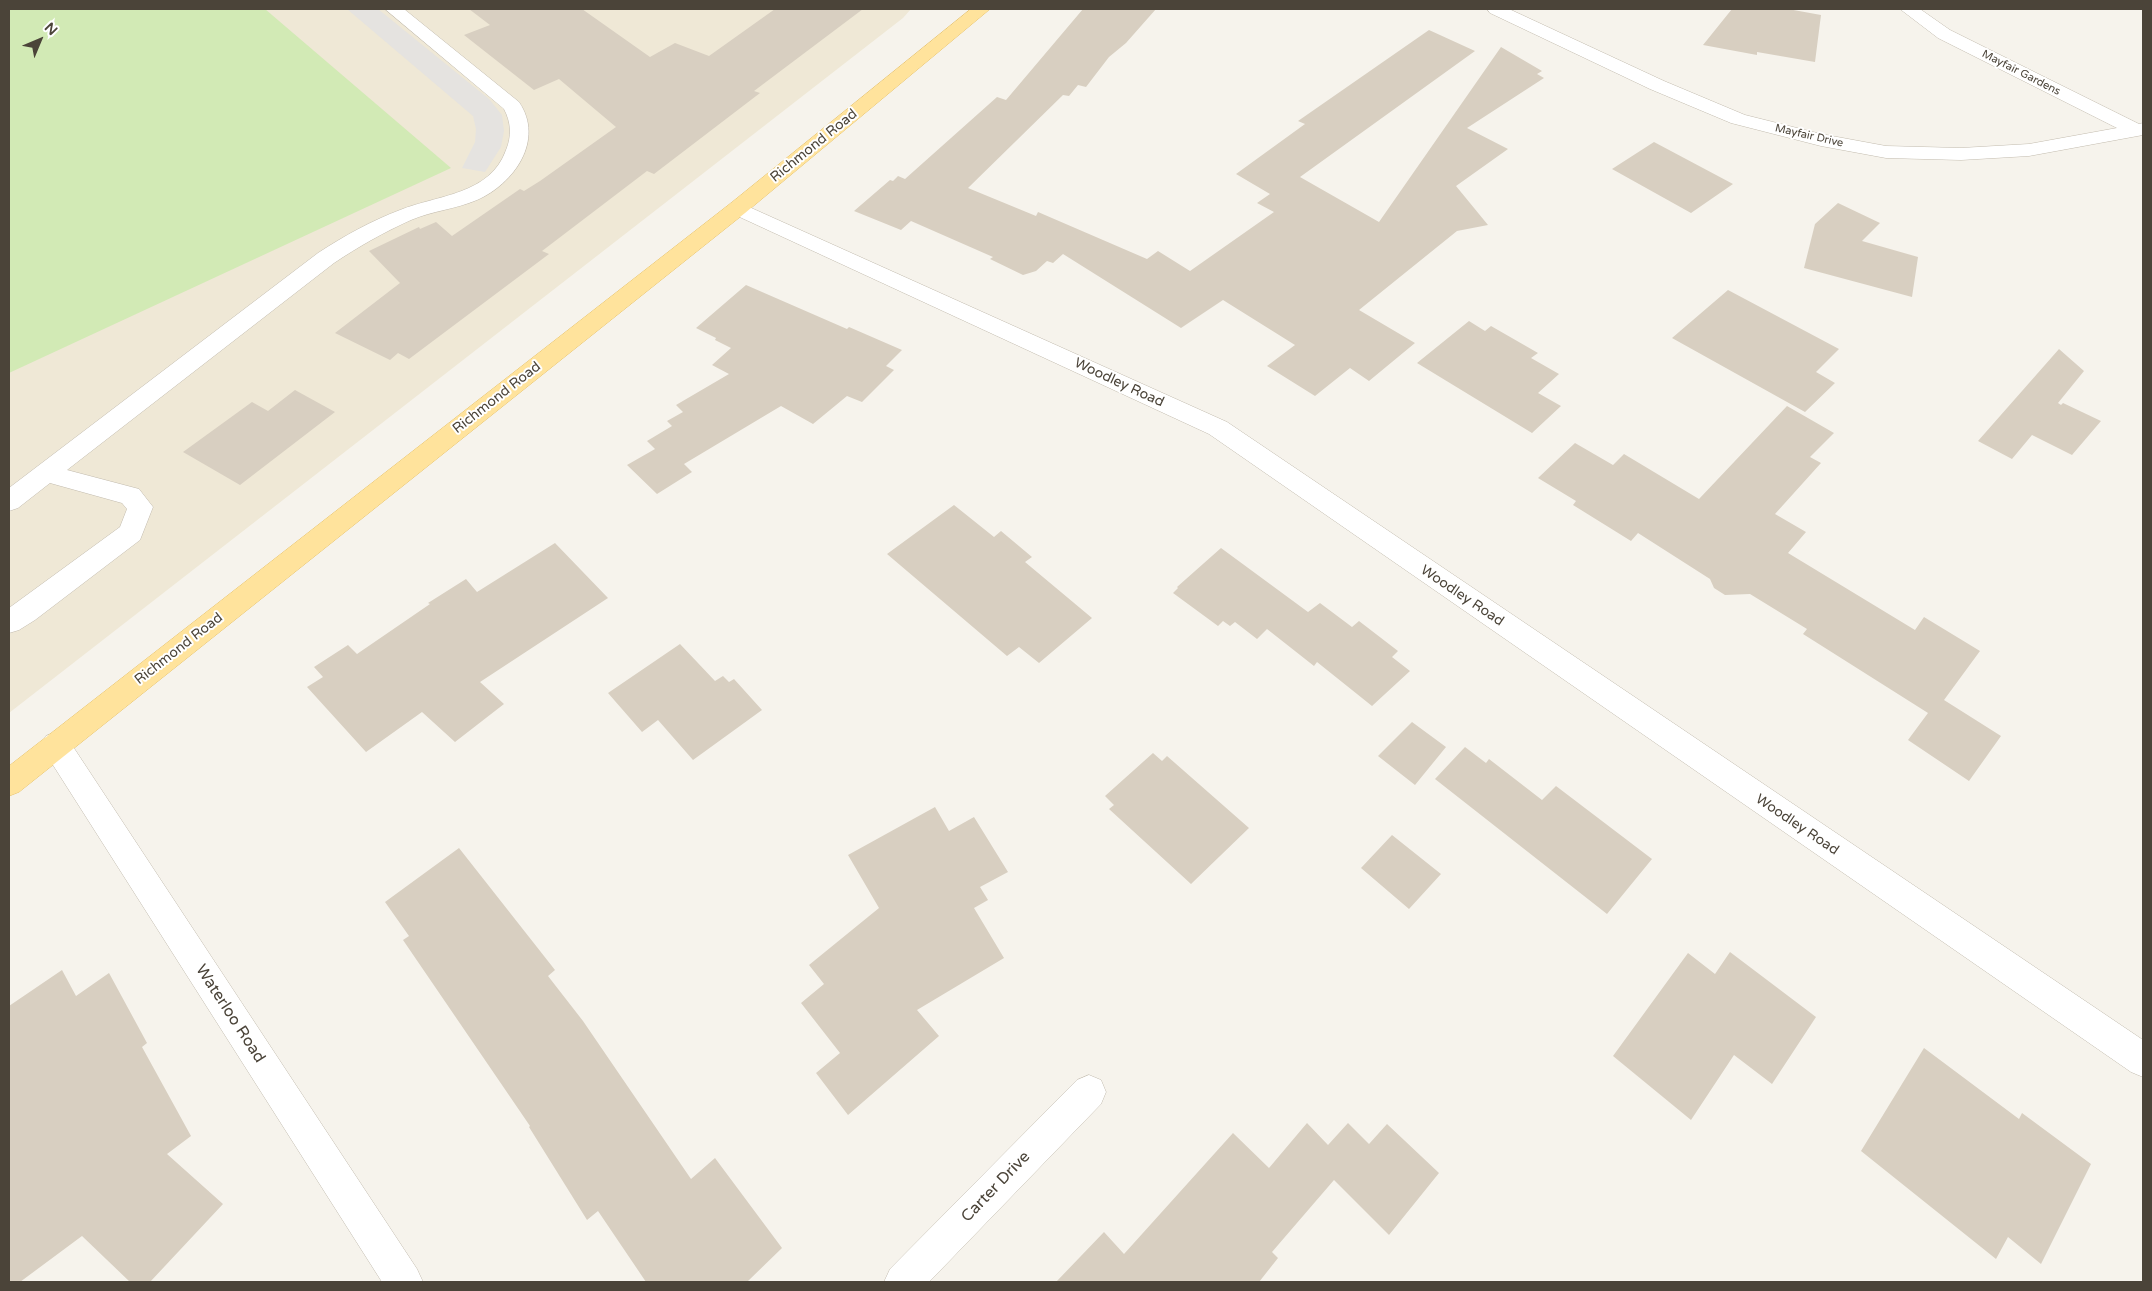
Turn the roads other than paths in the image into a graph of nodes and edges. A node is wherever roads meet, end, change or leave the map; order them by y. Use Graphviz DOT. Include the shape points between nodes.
graph roads {
  1 [pos="394,9"];
  2 [pos="981,9"];
  3 [pos="1496,9"];
  4 [pos="1909,9"];
  5 [pos="2140,130"];
  6 [pos="738,208"];
  7 [pos="46,473"];
  8 [pos="9,501"];
  9 [pos="9,622"];
  10 [pos="56,745"];
  11 [pos="9,783"];
  12 [pos="2143,1060"];
  13 [pos="1088,1092"];
  14 [pos="404,1282"];
  15 [pos="903,1282"];
  1 -- 7 [label="street" via="512,106 520,131 514,154 501,174 476,193 411,213 352,240"];
  2 -- 6 [label="main road, Richmond Road"];
  3 -- 5 [label="street, Mayfair Drive" via="1658,86 1729,115 1821,140 1886,152 1961,154 2029,150"];
  4 -- 5 [label="street, Mayfair Gardens" via="1944,34"];
  6 -- 10 [label="main road, Richmond Road"];
  6 -- 12 [label="street, Woodley Road" via="1218,428"];
  7 -- 8 [label="street"];
  7 -- 9 [label="street" via="130,496 140,507 130,533"];
  10 -- 11 [label="main road, Richmond Road"];
  10 -- 14 [label="street, Waterloo Road"];
  13 -- 15 [label="street, Carter Drive"];
}
